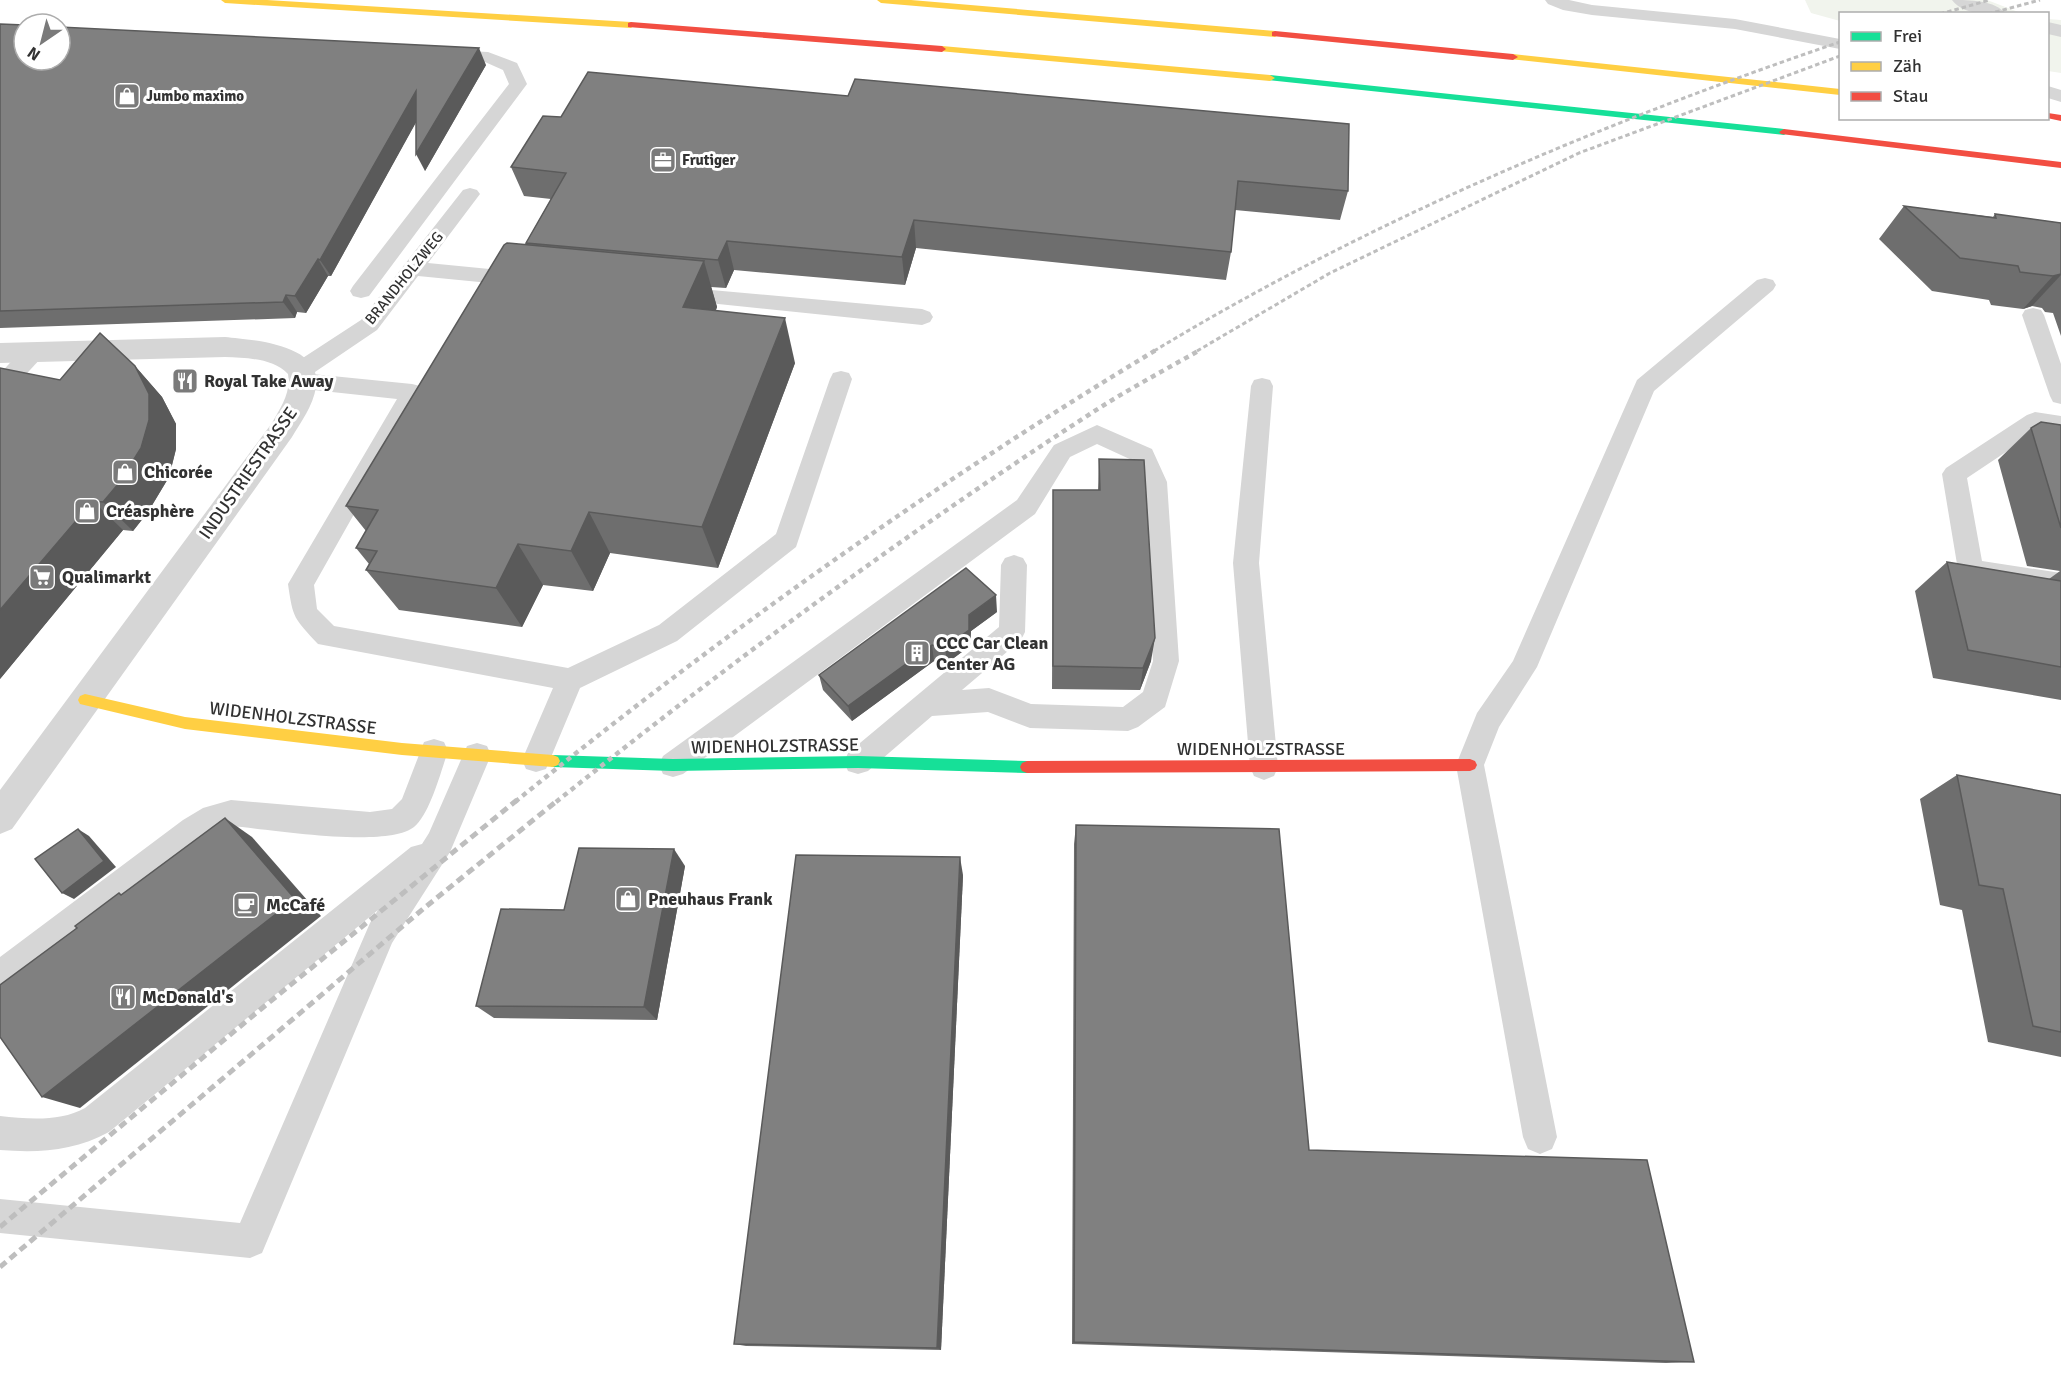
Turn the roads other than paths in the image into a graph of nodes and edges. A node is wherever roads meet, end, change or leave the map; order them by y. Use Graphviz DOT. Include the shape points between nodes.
graph roads {
  1 [pos="225,0"];
  2 [pos="881,0"];
  3 [pos="1554,0"];
  4 [pos="1963,0"];
  5 [pos="1991,12"];
  6 [pos="1839,44"];
  7 [pos="428,54"];
  8 [pos="1839,92"];
  9 [pos="2061,165"];
  10 [pos="470,194"];
  11 [pos="413,269"];
  12 [pos="543,281"];
  13 [pos="1765,285"];
  14 [pos="361,291"];
  15 [pos="662,292"];
  16 [pos="2033,315"];
  17 [pos="922,317"];
  18 [pos="33,352"];
  19 [pos="0,353"];
  20 [pos="302,376"];
  21 [pos="841,379"];
  22 [pos="1262,386"];
  23 [pos="0,388"];
  24 [pos="2061,396"];
  25 [pos="2061,425"];
  26 [pos="1014,565"];
  27 [pos="2061,583"];
  28 [pos="570,680"];
  29 [pos="85,700"];
  30 [pos="923,705"];
  31 [pos="434,752"];
  32 [pos="477,755"];
  33 [pos="536,760"];
  34 [pos="858,762"];
  35 [pos="673,765"];
  36 [pos="1470,765"];
  37 [pos="1264,767"];
  38 [pos="249,816"];
  39 [pos="0,818"];
  40 [pos="440,842"];
  41 [pos="0,976"];
  42 [pos="0,1002"];
  43 [pos="0,1133"];
  44 [pos="1540,1137"];
  45 [pos="0,1216"];
  1 -- 9 [label="main road" via="682,28 1199,70 1591,110"];
  2 -- 8 [label="main road" via="1356,41"];
  3 -- 6 [label="lane" via="1592,10 1736,24"];
  4 -- 5 [label="street"];
  7 -- 14 [label="lane" via="488,57 511,67 518,84"];
  10 -- 11 [label="lane, BRANDHOLZWEG"];
  11 -- 12 [label="lane"];
  11 -- 20 [label="lane, BRANDHOLZWEG" via="369,325"];
  13 -- 36 [label="lane" via="1645,386 1524,667 1487,721"];
  15 -- 17 [label="lane"];
  16 -- 24 [label="lane"];
  18 -- 19 [label="street"];
  18 -- 20 [label="street" via="225,347 262,350 282,356"];
  18 -- 23 [label="lane"];
  20 -- 28 [label="lane" via="412,392 301,584 305,613 327,636"];
  20 -- 29 [label="street, INDUSTRIESTRASSE" via="297,404 282,430"];
  21 -- 28 [label="lane" via="787,540 668,633"];
  22 -- 37 [label="lane" via="1246,563"];
  25 -- 27 [label="lane" via="2034,421 1954,474 1971,570"];
  26 -- 30 [label="lane" via="1012,632"];
  28 -- 33 [label="lane"];
  29 -- 31 [label="main road, WIDENHOLZSTRASSE" via="185,723"];
  29 -- 39 [label="street, INDUSTRIESTRASSE"];
  30 -- 34 [label="lane"];
  30 -- 35 [label="lane" via="989,700 1030,716 1128,719 1155,699 1166,661 1155,482 1144,454 1097,435 1062,451 1026,507"];
  31 -- 32 [label="main road, WIDENHOLZSTRASSE"];
  31 -- 38 [label="lane" via="413,806 396,822 370,825"];
  32 -- 33 [label="main road, WIDENHOLZSTRASSE"];
  32 -- 40 [label="lane"];
  33 -- 35 [label="main road, WIDENHOLZSTRASSE"];
  34 -- 35 [label="main road, WIDENHOLZSTRASSE"];
  34 -- 37 [label="main road, WIDENHOLZSTRASSE" via="1010,767"];
  36 -- 37 [label="main road, WIDENHOLZSTRASSE"];
  36 -- 44 [label="lane"];
  38 -- 41 [label="lane" via="223,814 193,829"];
  38 -- 42 [label="lane"];
  40 -- 43 [label="lane" via="87,1127 60,1134"];
  40 -- 45 [label="lane" via="381,933 250,1241"];
}
